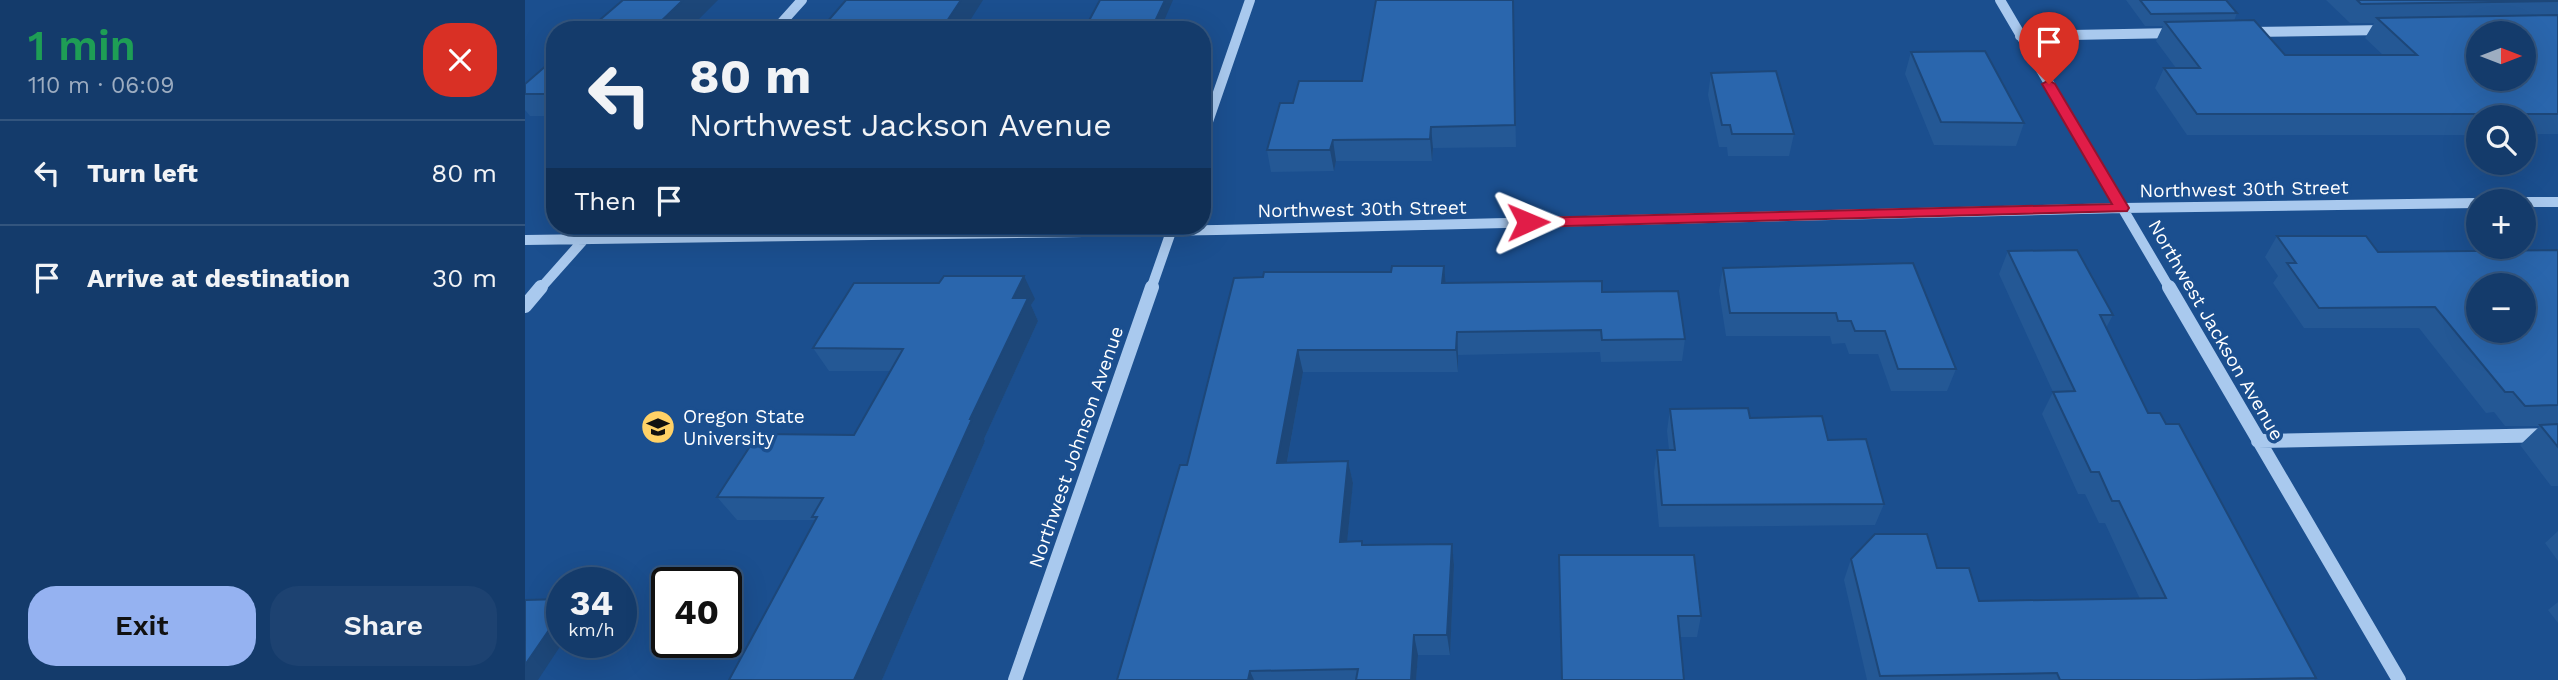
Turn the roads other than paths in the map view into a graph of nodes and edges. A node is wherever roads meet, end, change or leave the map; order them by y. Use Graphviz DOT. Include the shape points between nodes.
graph roads {
  1 [pos="802,0"];
  2 [pos="1250,0"];
  3 [pos="2000,0"];
  4 [pos="783,21"];
  5 [pos="2392,30"];
  6 [pos="2242,32"];
  7 [pos="2187,33"];
  8 [pos="2020,36"];
  9 [pos="1211,113"];
  10 [pos="2536,202"];
  11 [pos="2558,202"];
  12 [pos="2466,203"];
  13 [pos="2122,208"];
  14 [pos="1211,227"];
  15 [pos="588,235"];
  16 [pos="828,235"];
  17 [pos="1170,235"];
  18 [pos="525,240"];
  19 [pos="583,240"];
  20 [pos="525,306"];
  21 [pos="2558,436"];
  22 [pos="2259,441"];
  23 [pos="1015,680"];
  24 [pos="2399,680"];
  1 -- 4 [label="street"];
  2 -- 9 [label="street"];
  3 -- 8 [label="street, Northwest Jackson Avenue"];
  5 -- 6 [label="street"];
  7 -- 8 [label="street"];
  8 -- 13 [label="street, Northwest Jackson Avenue"];
  10 -- 11 [label="street"];
  12 -- 13 [label="street, Northwest 30th Street"];
  13 -- 14 [label="street, Northwest 30th Street"];
  13 -- 22 [label="street, Northwest Jackson Avenue"];
  15 -- 19 [label="street"];
  16 -- 19 [label="street, Northwest 30th Street"];
  17 -- 23 [label="street, Northwest Johnson Avenue"];
  18 -- 19 [label="street, Northwest 30th Street"];
  19 -- 20 [label="street"];
  21 -- 22 [label="street"];
  22 -- 24 [label="street, Northwest Jackson Avenue"];
}
